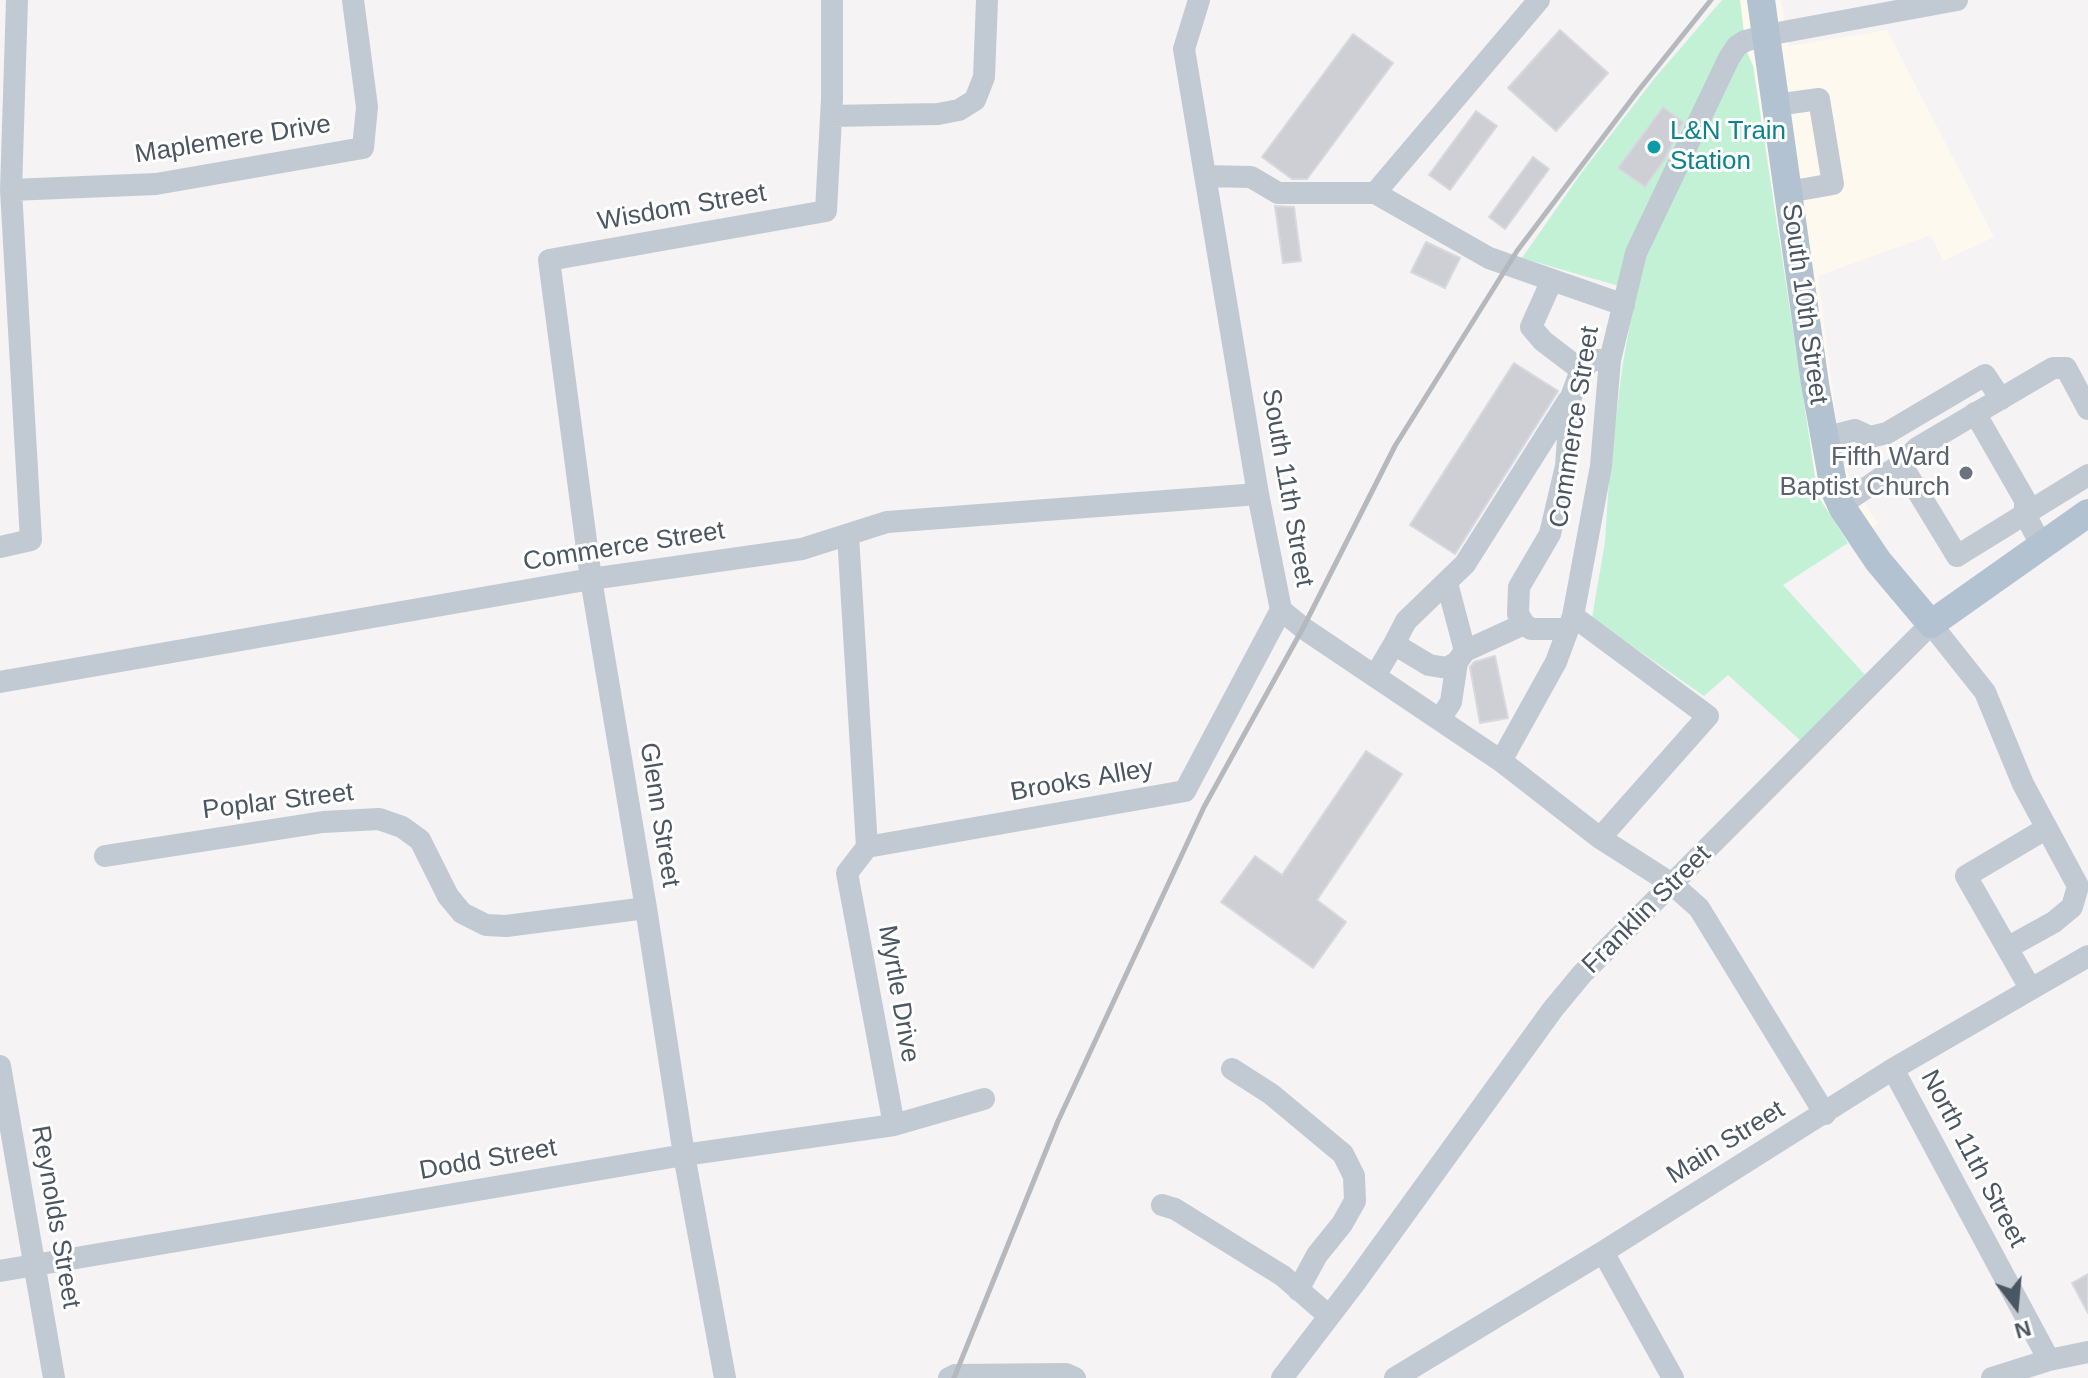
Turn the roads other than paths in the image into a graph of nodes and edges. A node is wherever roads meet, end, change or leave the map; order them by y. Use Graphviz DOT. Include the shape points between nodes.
graph roads {
  1 [pos="17,0"];
  2 [pos="353,0"];
  3 [pos="832,0"];
  4 [pos="987,0"];
  5 [pos="1199,0"];
  6 [pos="1539,0"];
  7 [pos="1761,0"];
  8 [pos="1957,0"];
  9 [pos="1767,35"];
  10 [pos="1776,105"];
  11 [pos="831,116"];
  12 [pos="1205,176"];
  13 [pos="11,190"];
  14 [pos="1788,192"];
  15 [pos="1375,193"];
  16 [pos="549,260"];
  17 [pos="1552,280"];
  18 [pos="1624,305"];
  19 [pos="1610,360"];
  20 [pos="1581,370"];
  21 [pos="1571,397"];
  22 [pos="2001,399"];
  23 [pos="2088,409"];
  24 [pos="1975,413"];
  25 [pos="1824,438"];
  26 [pos="1901,464"];
  27 [pos="2088,475"];
  28 [pos="1258,494"];
  29 [pos="1841,505"];
  30 [pos="2088,513"];
  31 [pos="2025,514"];
  32 [pos="848,535"];
  33 [pos="2041,545"];
  34 [pos="0,547"];
  35 [pos="591,579"];
  36 [pos="1447,583"];
  37 [pos="1281,610"];
  38 [pos="1570,622"];
  39 [pos="1524,624"];
  40 [pos="1931,624"];
  41 [pos="1394,644"];
  42 [pos="1461,656"];
  43 [pos="1375,676"];
  44 [pos="0,682"];
  45 [pos="1440,719"];
  46 [pos="1501,761"];
  47 [pos="2047,828"];
  48 [pos="1600,838"];
  49 [pos="867,847"];
  50 [pos="105,856"];
  51 [pos="1672,884"];
  52 [pos="646,908"];
  53 [pos="2007,948"];
  54 [pos="2088,956"];
  55 [pos="2030,988"];
  56 [pos="0,1066"];
  57 [pos="1232,1069"];
  58 [pos="1893,1069"];
  59 [pos="984,1099"];
  60 [pos="1825,1114"];
  61 [pos="894,1125"];
  62 [pos="684,1155"];
  63 [pos="1162,1205"];
  64 [pos="1603,1252"];
  65 [pos="35,1266"];
  66 [pos="0,1271"];
  67 [pos="1298,1290"];
  68 [pos="1329,1316"];
  69 [pos="2088,1352"];
  70 [pos="2049,1360"];
  71 [pos="54,1378"];
  72 [pos="725,1378"];
  73 [pos="949,1378"];
  74 [pos="1075,1378"];
  75 [pos="1282,1378"];
  76 [pos="1395,1378"];
  77 [pos="1673,1378"];
  78 [pos="1992,1378"];
  1 -- 13 [label="street"];
  2 -- 13 [label="street, Maplemere Drive" via="367,107 363,148 156,184"];
  3 -- 11 [label="street"];
  4 -- 11 [label="street" via="984,77 975,100 938,114"];
  5 -- 12 [label="street, South 11th Street" via="1184,49"];
  6 -- 15 [label="street"];
  7 -- 9 [label="main road, South 10th Street"];
  8 -- 9 [label="street, Commerce Street"];
  9 -- 10 [label="main road, South 10th Street"];
  9 -- 18 [label="street, Commerce Street" via="1745,41 1729,58 1636,253"];
  10 -- 14 [label="main road, South 10th Street"];
  10 -- 14 [label="street" via="1819,99 1833,184"];
  11 -- 16 [label="street, Wisdom Street" via="826,211"];
  12 -- 15 [label="street" via="1251,177 1278,193"];
  12 -- 28 [label="street, South 11th Street"];
  13 -- 34 [label="street" via="31,540"];
  14 -- 25 [label="main road, South 10th Street"];
  15 -- 17 [label="street" via="1489,258"];
  16 -- 35 [label="street, Glenn Street"];
  17 -- 18 [label="street"];
  17 -- 20 [label="street" via="1531,327"];
  18 -- 19 [label="street, Commerce Street"];
  19 -- 20 [label="street" via="1592,360"];
  19 -- 38 [label="street, Commerce Street" via="1601,466"];
  20 -- 21 [label="street"];
  21 -- 36 [label="street" via="1465,564"];
  21 -- 39 [label="street" via="1566,466 1550,534 1519,587 1518,614"];
  22 -- 23 [label="street" via="2053,368 2066,368"];
  22 -- 24 [label="street"];
  22 -- 25 [label="street" via="1985,375 1887,433 1870,437 1855,430"];
  24 -- 26 [label="street" via="1917,448"];
  24 -- 31 [label="street" via="2025,500"];
  25 -- 29 [label="main road, South 10th Street"];
  26 -- 29 [label="street"];
  26 -- 31 [label="street" via="1957,556"];
  27 -- 31 [label="street"];
  28 -- 32 [label="street, Commerce Street" via="887,522"];
  28 -- 37 [label="street, South 11th Street"];
  29 -- 40 [label="main road, South 10th Street" via="1878,561"];
  30 -- 33 [label="main road, Franklin Street"];
  31 -- 33 [label="street"];
  32 -- 35 [label="street, Commerce Street" via="802,549"];
  32 -- 49 [label="street"];
  33 -- 40 [label="main road, Franklin Street"];
  35 -- 44 [label="street, Commerce Street"];
  35 -- 52 [label="street, Glenn Street"];
  36 -- 41 [label="street" via="1406,621"];
  36 -- 42 [label="street"];
  37 -- 43 [label="street, South 11th Street"];
  37 -- 49 [label="street, Brooks Alley" via="1185,791"];
  38 -- 39 [label="street" via="1531,629"];
  38 -- 46 [label="street, Commerce Street" via="1556,662"];
  38 -- 48 [label="street" via="1708,716"];
  39 -- 42 [label="street"];
  40 -- 47 [label="street" via="1985,692"];
  40 -- 51 [label="street, Franklin Street"];
  41 -- 42 [label="street" via="1429,665 1447,668"];
  41 -- 43 [label="street"];
  42 -- 45 [label="street" via="1451,702"];
  43 -- 45 [label="street, South 11th Street"];
  45 -- 46 [label="street, South 11th Street"];
  46 -- 48 [label="street, South 11th Street"];
  47 -- 53 [label="street" via="2078,886 2072,907"];
  47 -- 53 [label="street" via="1966,876"];
  48 -- 51 [label="street, South 11th Street"];
  49 -- 61 [label="street, Myrtle Drive" via="847,873"];
  50 -- 52 [label="street, Poplar Street" via="323,822 379,819 420,840 448,896 462,913 486,925"];
  51 -- 60 [label="street" via="1699,908"];
  51 -- 68 [label="street, Franklin Street" via="1553,1009"];
  52 -- 62 [label="street, Glenn Street"];
  53 -- 55 [label="street"];
  54 -- 55 [label="street, Main Street"];
  55 -- 58 [label="street, Main Street"];
  56 -- 65 [label="street, Reynolds Street"];
  57 -- 67 [label="street" via="1343,1154 1354,1176 1355,1201"];
  58 -- 60 [label="street, Main Street"];
  58 -- 70 [label="street, North 11th Street"];
  59 -- 61 [label="street, Dodd Street"];
  60 -- 64 [label="street, Main Street"];
  61 -- 62 [label="street, Dodd Street"];
  62 -- 65 [label="street, Dodd Street"];
  62 -- 72 [label="street, Glenn Street"];
  63 -- 67 [label="street" via="1253,1257"];
  64 -- 76 [label="street, Main Street"];
  64 -- 77 [label="street"];
  65 -- 66 [label="street, Dodd Street"];
  65 -- 71 [label="street, Reynolds Street"];
  67 -- 68 [label="street"];
  68 -- 75 [label="street, Franklin Street"];
  69 -- 70 [label="street"];
  70 -- 78 [label="street"];
  73 -- 74 [label="street"];
}
